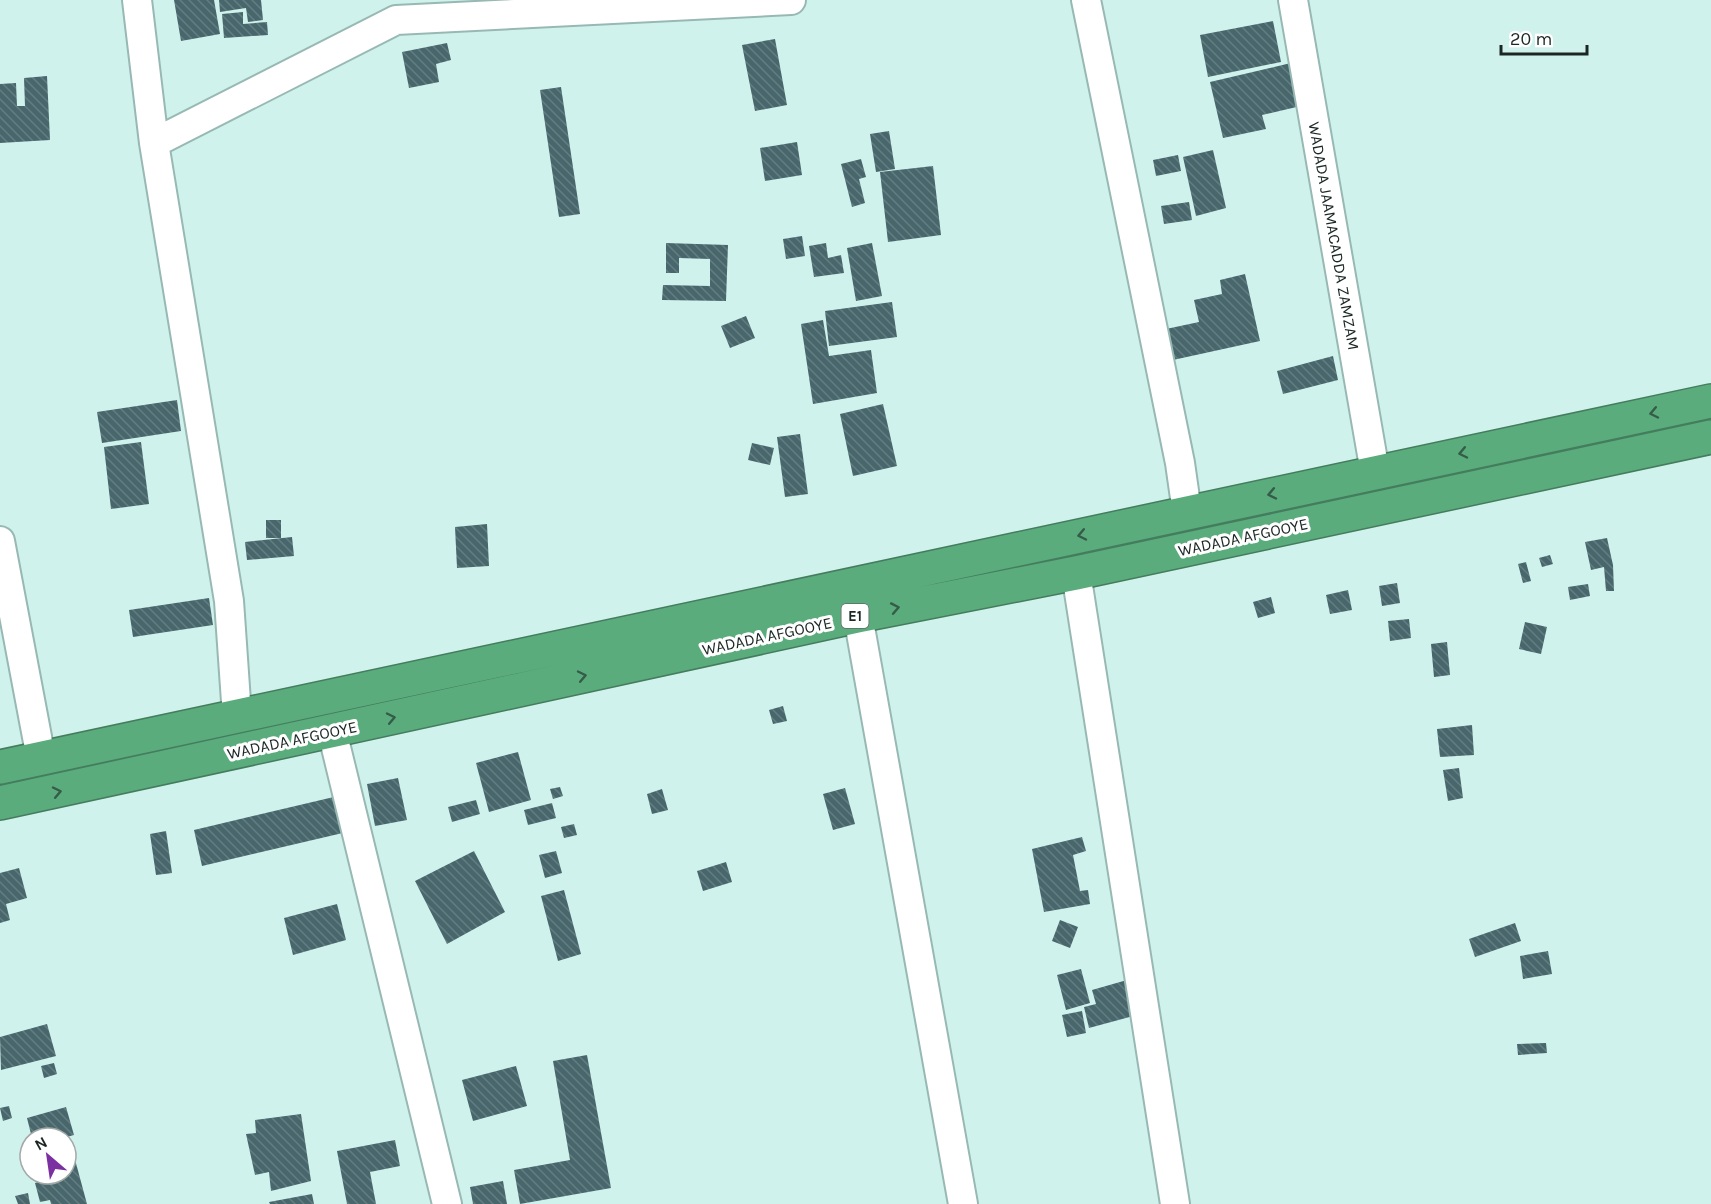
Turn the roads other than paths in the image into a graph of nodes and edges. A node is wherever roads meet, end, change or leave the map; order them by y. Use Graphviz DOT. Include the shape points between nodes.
graph roads {
  1 [pos="137,0"];
  2 [pos="791,0"];
  3 [pos="1086,0"];
  4 [pos="1293,0"];
  5 [pos="154,143"];
  6 [pos="1711,401"];
  7 [pos="1711,437"];
  8 [pos="1375,472"];
  9 [pos="1187,512"];
  10 [pos="0,541"];
  11 [pos="1076,573"];
  12 [pos="858,616"];
  13 [pos="237,716"];
  14 [pos="332,731"];
  15 [pos="40,758"];
  16 [pos="0,767"];
  17 [pos="0,803"];
  18 [pos="447,1204"];
  19 [pos="963,1204"];
  20 [pos="1175,1204"];
  1 -- 5 [label="street"];
  2 -- 5 [label="street" via="396,20"];
  3 -- 9 [label="street"];
  4 -- 8 [label="street, WADADA JAAMACADDA ZAMZAM"];
  5 -- 13 [label="street" via="229,601"];
  6 -- 8 [label="highway, WADADA AFGOOYE / E1, one-way"];
  7 -- 11 [label="highway, WADADA AFGOOYE / E1"];
  8 -- 9 [label="highway, WADADA AFGOOYE / E1, one-way"];
  9 -- 13 [label="highway, WADADA AFGOOYE / E1, one-way"];
  10 -- 15 [label="street"];
  12 -- 11 [label="highway, WADADA AFGOOYE / E1, one-way"];
  11 -- 20 [label="street"];
  14 -- 12 [label="highway, WADADA AFGOOYE / E1, one-way"];
  12 -- 19 [label="street"];
  13 -- 15 [label="highway, WADADA AFGOOYE / E1"];
  17 -- 14 [label="highway, WADADA AFGOOYE / E1, one-way"];
  14 -- 18 [label="street"];
  15 -- 16 [label="highway, WADADA AFGOOYE / E1"];
}
